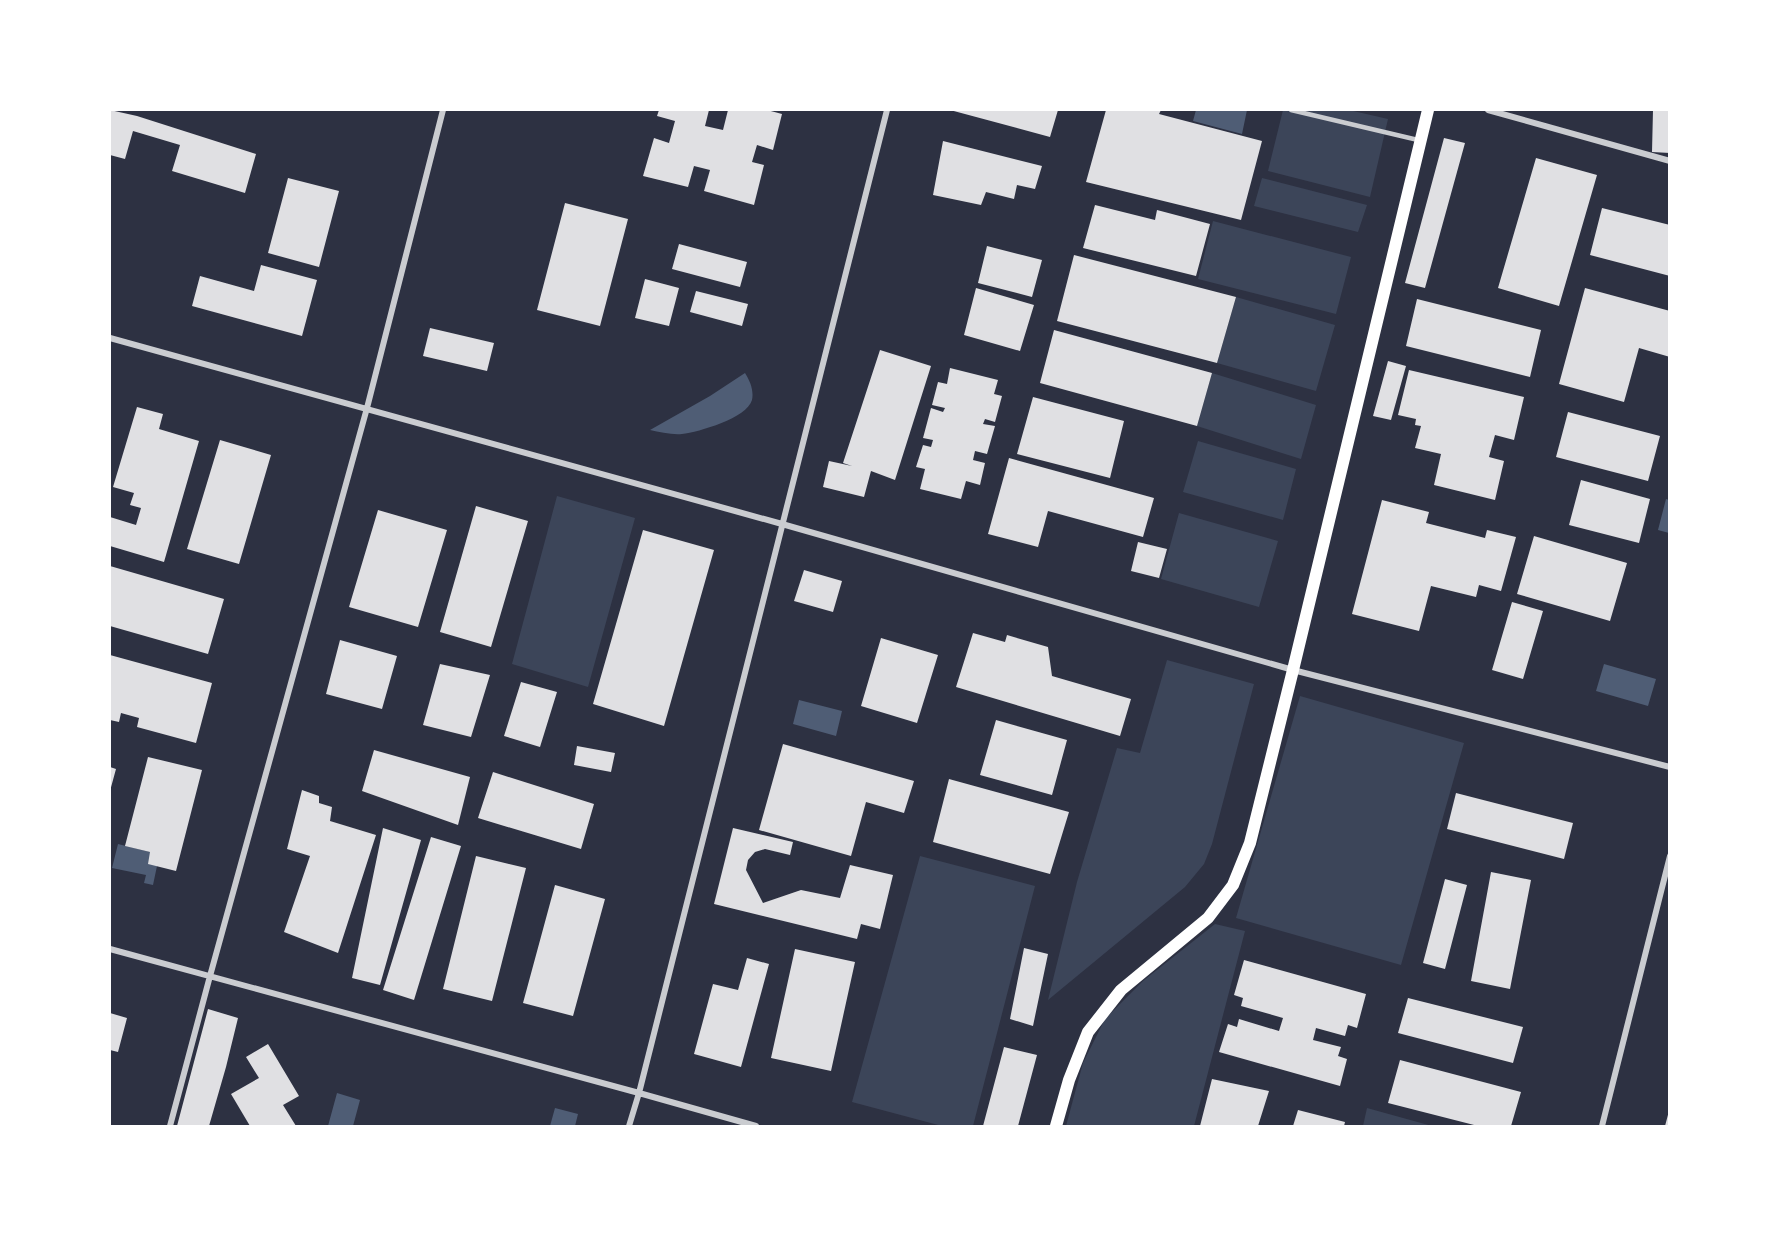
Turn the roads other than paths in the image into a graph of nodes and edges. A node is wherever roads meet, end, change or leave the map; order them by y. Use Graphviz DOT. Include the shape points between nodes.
graph roads {
  1 [pos="443,110"];
  2 [pos="887,110"];
  3 [pos="1292,110"];
  4 [pos="1428,110"];
  5 [pos="1488,110"];
  6 [pos="1421,141"];
  7 [pos="1670,161"];
  8 [pos="110,338"];
  9 [pos="367,408"];
  10 [pos="782,524"];
  11 [pos="1293,670"];
  12 [pos="1670,767"];
  13 [pos="1670,856"];
  14 [pos="110,949"];
  15 [pos="210,976"];
  16 [pos="639,1093"];
  17 [pos="170,1126"];
  18 [pos="629,1126"];
  19 [pos="756,1126"];
  20 [pos="1056,1126"];
  21 [pos="1602,1126"];
  1 -- 9 [label="street"];
  2 -- 10 [label="street"];
  3 -- 6 [label="lane"];
  4 -- 6 [label="main road"];
  5 -- 7 [label="street"];
  6 -- 11 [label="main road"];
  8 -- 9 [label="street"];
  9 -- 10 [label="street"];
  9 -- 15 [label="street"];
  10 -- 11 [label="street"];
  10 -- 16 [label="street"];
  11 -- 12 [label="street"];
  11 -- 20 [label="main road" via="1250,843 1233,885 1208,918 1121,990 1088,1032"];
  13 -- 21 [label="street"];
  14 -- 15 [label="street"];
  15 -- 16 [label="street"];
  15 -- 17 [label="street"];
  16 -- 18 [label="street"];
  16 -- 19 [label="street"];
}
